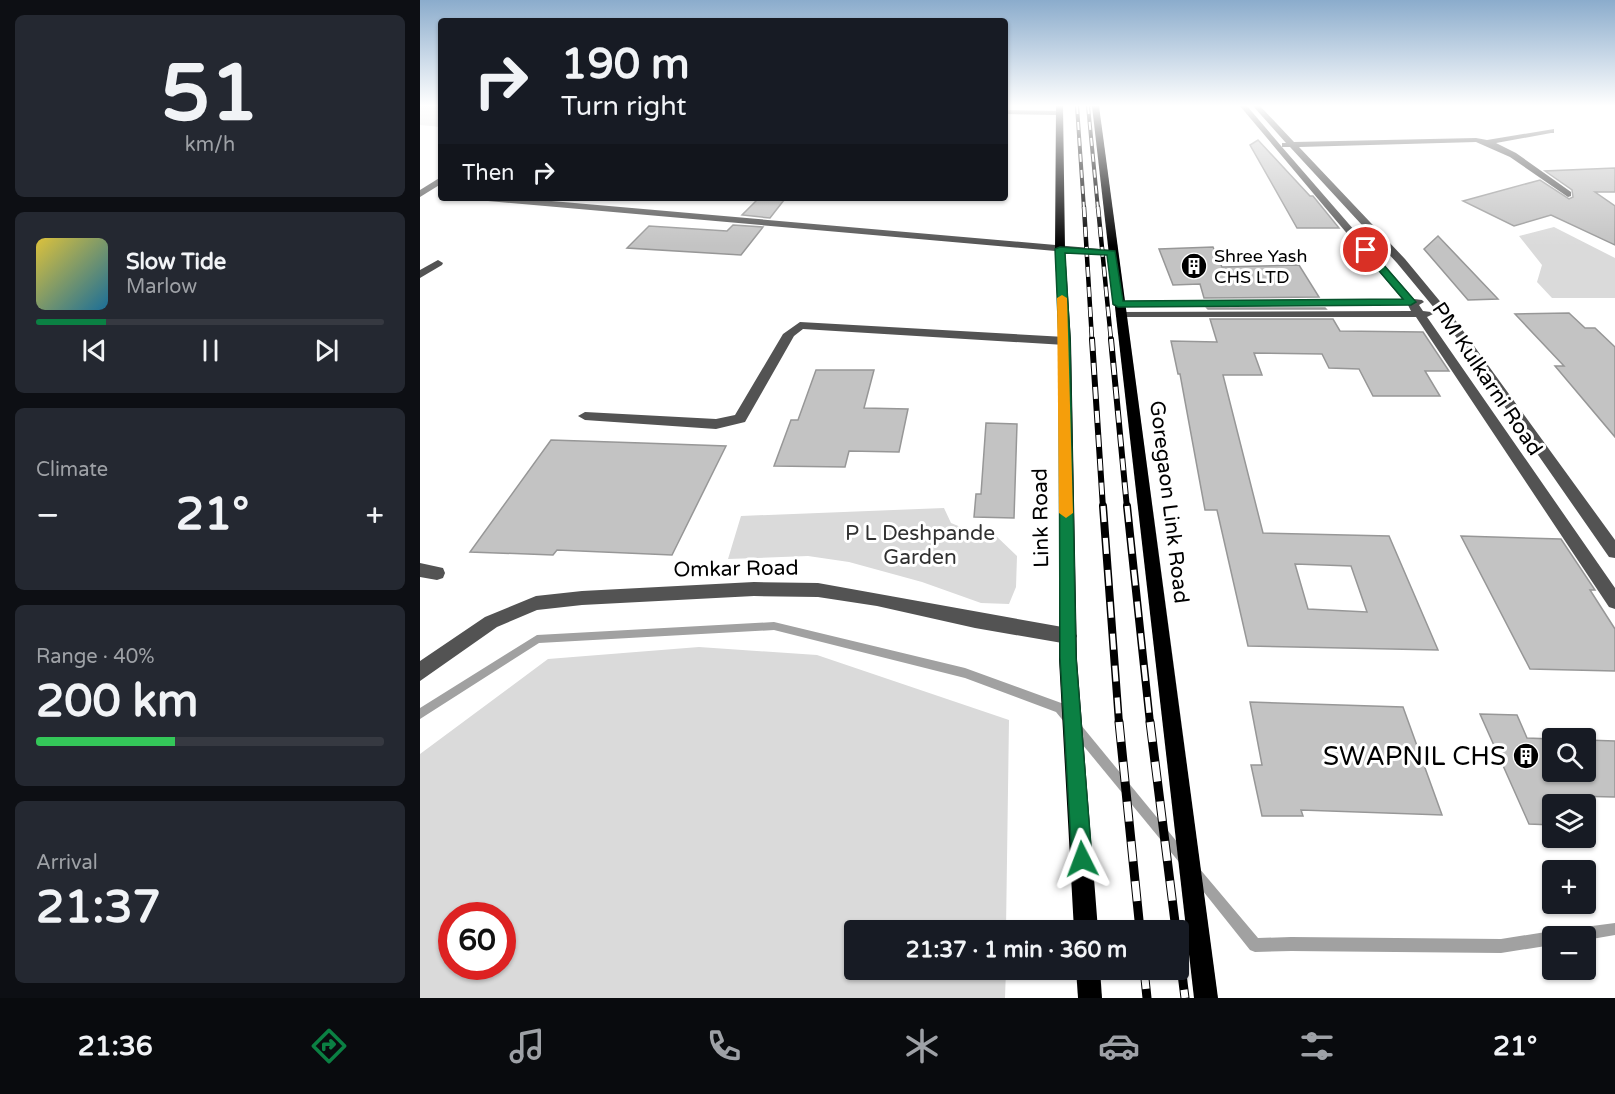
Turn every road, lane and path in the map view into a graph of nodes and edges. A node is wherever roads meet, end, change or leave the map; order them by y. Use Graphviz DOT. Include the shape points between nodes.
graph roads {
  1 [pos="1059,153"];
  2 [pos="1100,153"];
  3 [pos="1283,153"];
  4 [pos="1299,153"];
  5 [pos="1510,153"];
  6 [pos="438,182"];
  7 [pos="422,193"];
  8 [pos="438,193"];
  9 [pos="1568,194"];
  10 [pos="517,201"];
  11 [pos="584,201"];
  12 [pos="576,207"];
  13 [pos="1060,249"];
  14 [pos="1112,253"];
  15 [pos="438,262"];
  16 [pos="420,275"];
  17 [pos="1411,302"];
  18 [pos="1435,302"];
  19 [pos="1119,309"];
  20 [pos="1419,314"];
  21 [pos="1445,314"];
  22 [pos="1065,340"];
  23 [pos="585,416"];
  24 [pos="1615,552"];
  25 [pos="1615,602"];
  26 [pos="1068,636"];
  27 [pos="420,672"];
  28 [pos="1085,920"];
  29 [pos="1089,980"];
  30 [pos="1090,998"];
  31 [pos="1206,998"];
  1 -- 13 [label="main road, Link Road"];
  2 -- 14 [label="main road, Goregaon Link Road"];
  3 -- 17 [label="street, PM Kulkarni Road"];
  4 -- 18 [label="street, PM Kulkarni Road"];
  5 -- 9 [label="street"];
  6 -- 7 [label="street"];
  7 -- 8 [label="street"];
  10 -- 12 [label="street"];
  11 -- 12 [label="street"];
  12 -- 13 [label="street"];
  13 -- 14 [label="street"];
  13 -- 22 [label="main road, Link Road"];
  14 -- 19 [label="main road, Goregaon Link Road"];
  15 -- 16 [label="street"];
  17 -- 18 [label="street"];
  17 -- 19 [label="street"];
  17 -- 20 [label="street, PM Kulkarni Road"];
  18 -- 21 [label="street, PM Kulkarni Road"];
  19 -- 20 [label="street"];
  19 -- 31 [label="main road, Goregaon Link Road"];
  20 -- 21 [label="street"];
  20 -- 25 [label="street, PM Kulkarni Road"];
  21 -- 24 [label="street, PM Kulkarni Road"];
  22 -- 23 [label="street" via="800,325 789,334 740,419 716,424"];
  22 -- 26 [label="main road, Link Road"];
  26 -- 27 [label="street, Omkar Road" via="818,590 754,589 582,598 537,603 491,622"];
  26 -- 28 [label="main road, Link Road"];
  29 -- 30 [label="main road"];
}
